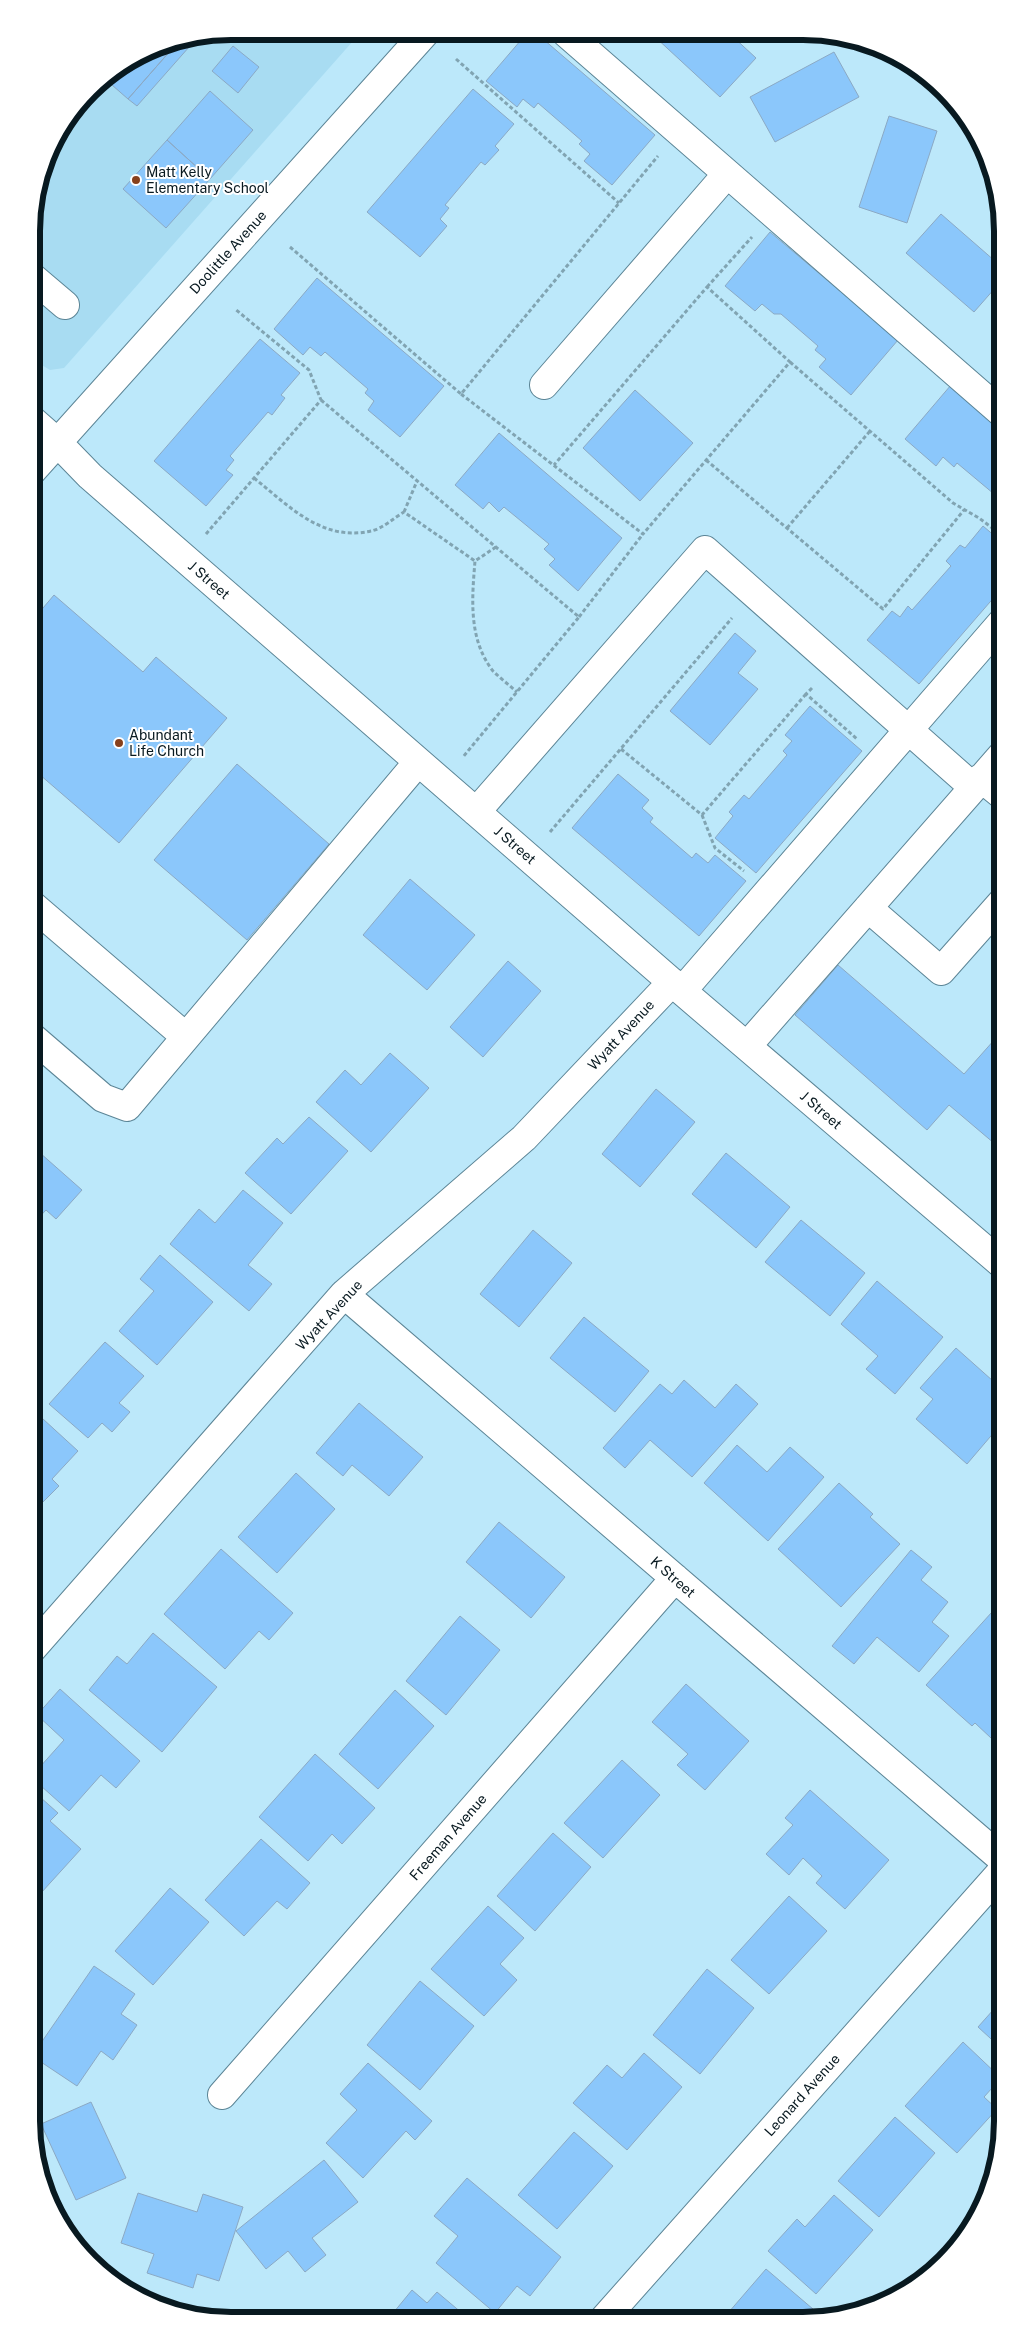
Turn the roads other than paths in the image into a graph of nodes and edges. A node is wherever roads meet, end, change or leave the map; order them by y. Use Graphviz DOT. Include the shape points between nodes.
graph roads {
  1 [pos="419,40"];
  2 [pos="574,40"];
  3 [pos="727,174"];
  4 [pos="40,285"];
  5 [pos="64,305"];
  6 [pos="544,385"];
  7 [pos="994,406"];
  8 [pos="40,427"];
  9 [pos="57,442"];
  10 [pos="40,462"];
  11 [pos="994,631"];
  12 [pos="909,730"];
  13 [pos="418,762"];
  14 [pos="994,764"];
  15 [pos="977,783"];
  16 [pos="994,792"];
  17 [pos="476,812"];
  18 [pos="868,908"];
  19 [pos="994,911"];
  20 [pos="40,912"];
  21 [pos="677,986"];
  22 [pos="186,1037"];
  23 [pos="40,1044"];
  24 [pos="746,1046"];
  25 [pos="994,1259"];
  26 [pos="344,1294"];
  27 [pos="674,1578"];
  28 [pos="40,1640"];
  29 [pos="994,1852"];
  30 [pos="994,1880"];
  31 [pos="222,2096"];
  32 [pos="610,2312"];
  1 -- 9 [label="street, Doolittle Avenue"];
  2 -- 3 [label="street"];
  3 -- 6 [label="street"];
  3 -- 7 [label="street"];
  4 -- 5 [label="street"];
  8 -- 9 [label="street, J Street"];
  9 -- 10 [label="street, Doolittle Avenue"];
  9 -- 13 [label="street, J Street" via="90,476"];
  11 -- 12 [label="street, Wyatt Avenue"];
  12 -- 15 [label="street"];
  12 -- 17 [label="street" via="705,550"];
  12 -- 21 [label="street, Wyatt Avenue" via="770,890"];
  13 -- 17 [label="street, J Street"];
  13 -- 22 [label="street"];
  14 -- 15 [label="street"];
  15 -- 16 [label="street"];
  15 -- 18 [label="street"];
  17 -- 21 [label="street, J Street"];
  18 -- 19 [label="street" via="941,971"];
  18 -- 24 [label="street"];
  20 -- 22 [label="street"];
  21 -- 24 [label="street, J Street"];
  21 -- 26 [label="street, Wyatt Avenue" via="524,1138"];
  22 -- 23 [label="street" via="127,1107 103,1098"];
  24 -- 25 [label="street, J Street"];
  26 -- 27 [label="street, K Street"];
  26 -- 28 [label="street, Wyatt Avenue"];
  27 -- 29 [label="street, K Street"];
  27 -- 31 [label="street, Freeman Avenue"];
  30 -- 32 [label="street, Leonard Avenue"];
}
